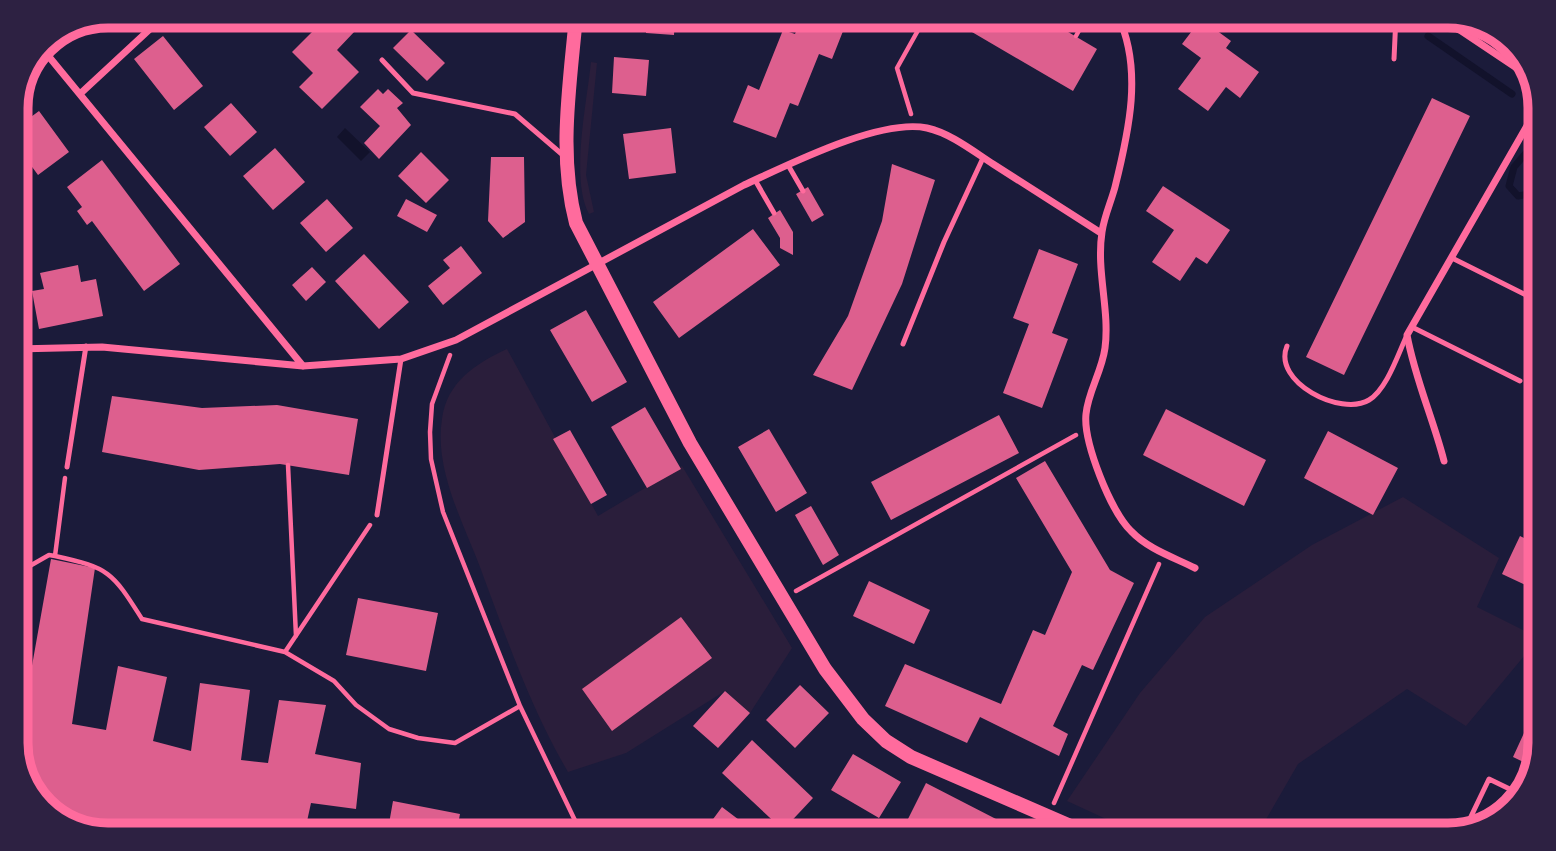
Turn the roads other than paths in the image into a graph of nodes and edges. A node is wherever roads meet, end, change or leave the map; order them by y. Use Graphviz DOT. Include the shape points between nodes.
graph roads {
  1 [pos="151,28"];
  2 [pos="575,28"];
  3 [pos="1123,28"];
  4 [pos="1396,28"];
  5 [pos="1458,29"];
  6 [pos="48,55"];
  7 [pos="1394,59"];
  8 [pos="382,60"];
  9 [pos="1518,69"];
  10 [pos="81,93"];
  11 [pos="1528,124"];
  12 [pos="564,156"];
  13 [pos="983,158"];
  14 [pos="788,164"];
  15 [pos="755,180"];
  16 [pos="803,191"];
  17 [pos="775,214"];
  18 [pos="1101,233"];
  19 [pos="1452,258"];
  20 [pos="597,265"];
  21 [pos="1528,296"];
  22 [pos="1412,327"];
  23 [pos="1407,335"];
  24 [pos="903,344"];
  25 [pos="86,346"];
  26 [pos="1287,346"];
  27 [pos="28,348"];
  28 [pos="401,359"];
  29 [pos="303,366"];
  30 [pos="1520,381"];
  31 [pos="1444,461"];
  32 [pos="67,467"];
  33 [pos="377,515"];
  34 [pos="1195,568"];
  35 [pos="1513,791"];
  36 [pos="1469,820"];
  37 [pos="1062,823"];
  1 -- 10 [label="street"];
  2 -- 12 [label="main road"];
  3 -- 18 [label="street" via="1132,53 1130,113"];
  4 -- 7 [label="lane"];
  5 -- 9 [label="street"];
  6 -- 10 [label="street"];
  8 -- 12 [label="lane" via="413,93 515,114"];
  10 -- 29 [label="street"];
  11 -- 19 [label="street"];
  12 -- 20 [label="main road" via="576,223"];
  13 -- 14 [label="street" via="929,128 916,127 846,142"];
  13 -- 18 [label="street"];
  13 -- 24 [label="lane"];
  14 -- 15 [label="street"];
  14 -- 16 [label="lane"];
  15 -- 17 [label="lane"];
  15 -- 20 [label="street"];
  18 -- 34 [label="street" via="1101,292 1107,331 1104,359 1086,414 1089,446 1129,530 1146,544"];
  19 -- 21 [label="lane"];
  19 -- 22 [label="street"];
  20 -- 28 [label="street" via="456,341"];
  20 -- 37 [label="main road" via="690,443 845,699 886,741 937,770"];
  22 -- 23 [label="street"];
  22 -- 30 [label="lane"];
  23 -- 26 [label="lane" via="1371,400 1354,407 1319,396 1289,374 1283,362"];
  23 -- 31 [label="street" via="1414,372"];
  25 -- 27 [label="street"];
  25 -- 29 [label="street"];
  25 -- 32 [label="lane"];
  28 -- 29 [label="street"];
  28 -- 33 [label="lane"];
  35 -- 36 [label="lane" via="1489,779"];
}
